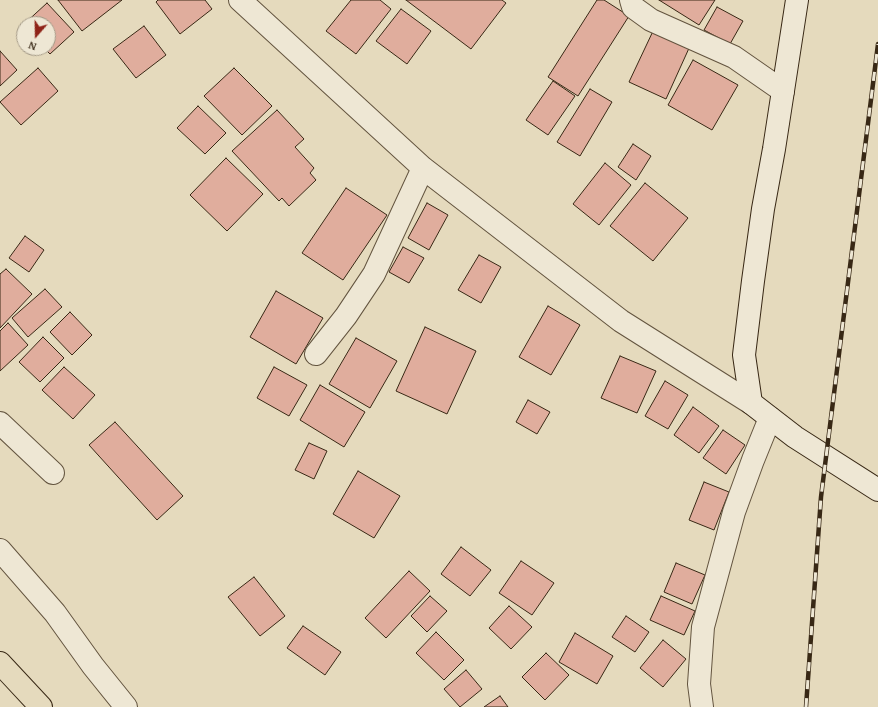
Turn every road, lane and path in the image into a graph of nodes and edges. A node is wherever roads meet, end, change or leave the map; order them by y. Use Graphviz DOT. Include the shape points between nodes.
graph roads {
  1 [pos="240,0"];
  2 [pos="631,0"];
  3 [pos="797,0"];
  4 [pos="783,91"];
  5 [pos="423,168"];
  6 [pos="316,354"];
  7 [pos="751,403"];
  8 [pos="770,418"];
  9 [pos="0,422"];
  10 [pos="53,473"];
  11 [pos="878,490"];
  12 [pos="0,550"];
  13 [pos="0,663"];
  14 [pos="41,707"];
  15 [pos="126,707"];
  16 [pos="702,707"];
  1 -- 5 [label="street"];
  2 -- 4 [label="street" via="633,7 651,20 734,57"];
  3 -- 4 [label="street"];
  4 -- 7 [label="street" via="752,281 744,355"];
  5 -- 6 [label="street" via="374,274"];
  5 -- 7 [label="street" via="621,321"];
  7 -- 8 [label="street"];
  8 -- 11 [label="street"];
  8 -- 16 [label="street" via="734,512 703,627 699,684"];
  9 -- 10 [label="street"];
  12 -- 15 [label="street" via="55,613"];
  13 -- 14 [label="highway"];
}
